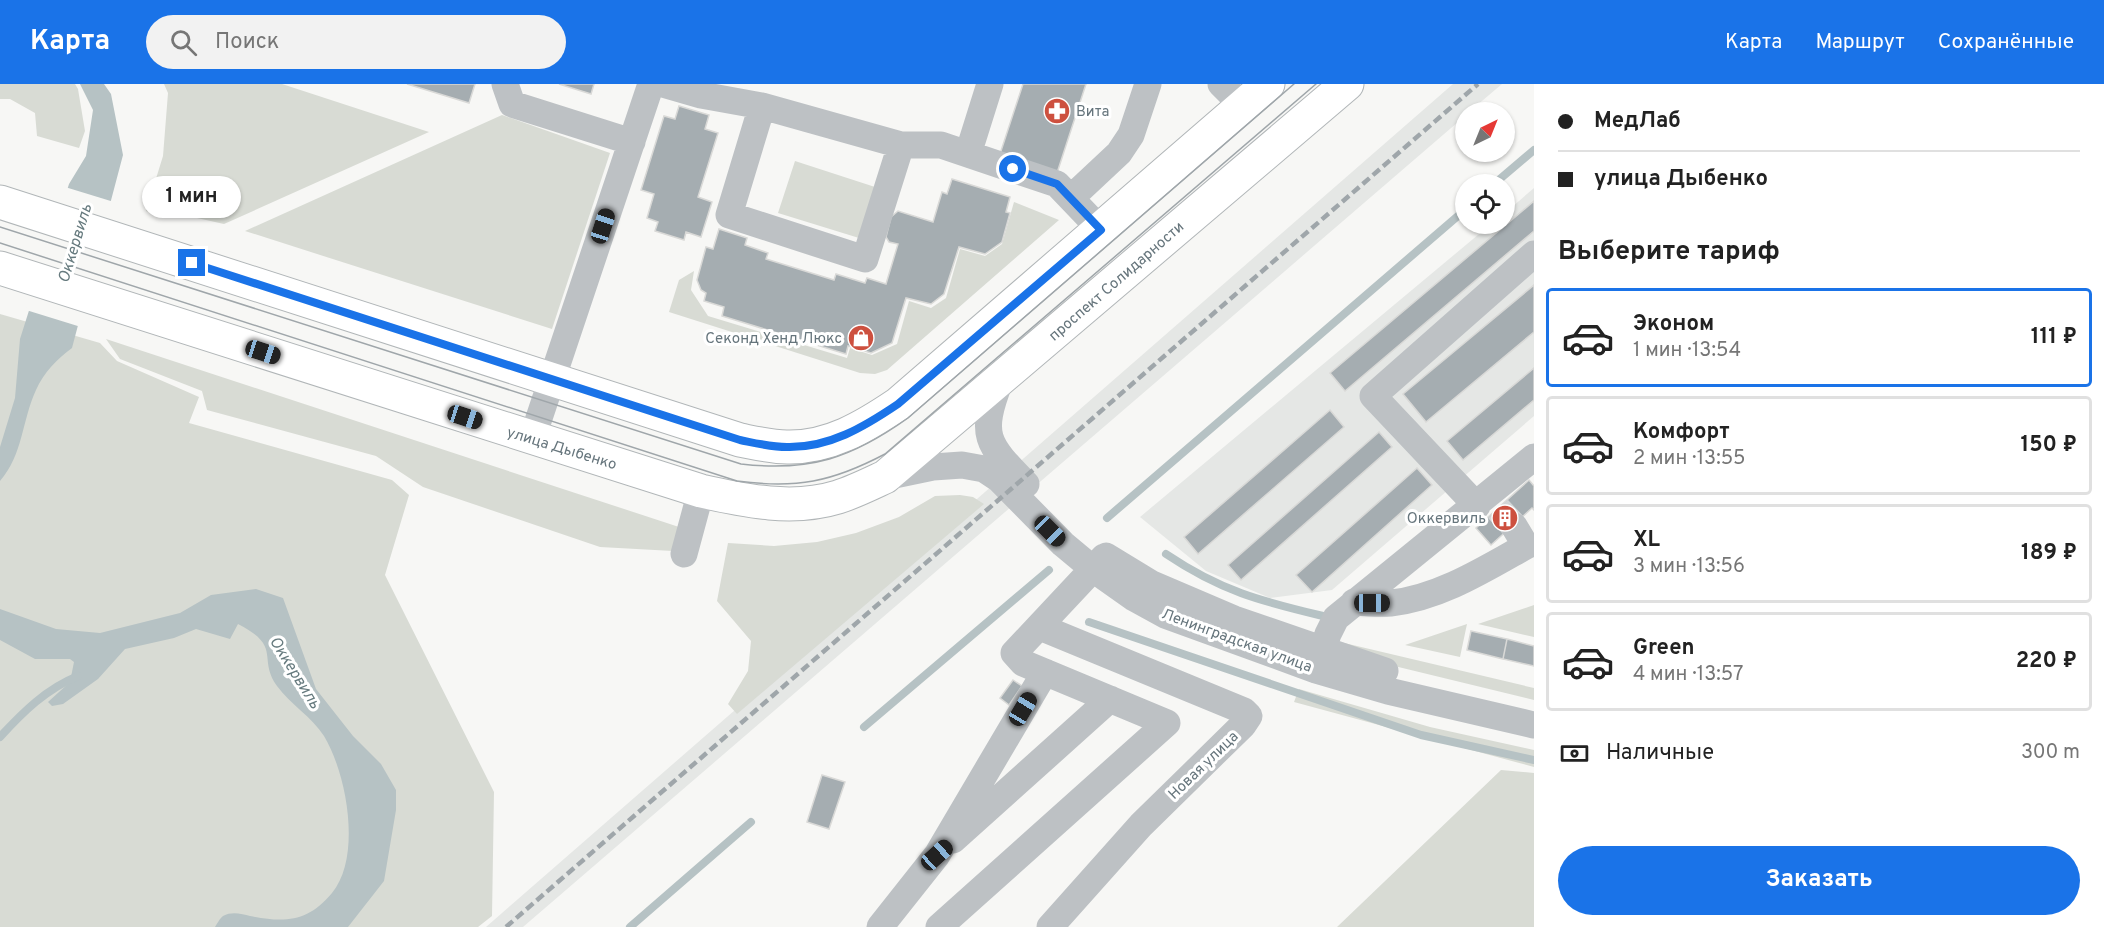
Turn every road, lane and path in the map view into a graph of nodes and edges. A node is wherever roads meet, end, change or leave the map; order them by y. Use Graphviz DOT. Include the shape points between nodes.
graph roads {
  1 [pos="505,84"];
  2 [pos="651,84"];
  3 [pos="663,84"];
  4 [pos="990,84"];
  5 [pos="1148,84"];
  6 [pos="1268,84"];
  7 [pos="1347,84"];
  8 [pos="1232,95"];
  9 [pos="762,106"];
  10 [pos="632,142"];
  11 [pos="901,145"];
  12 [pos="968,154"];
  13 [pos="1072,197"];
  14 [pos="12,206"];
  15 [pos="1101,230"];
  16 [pos="1534,254"];
  17 [pos="3,269"];
  18 [pos="552,379"];
  19 [pos="1000,381"];
  20 [pos="532,439"];
  21 [pos="1534,457"];
  22 [pos="993,464"];
  23 [pos="885,477"];
  24 [pos="701,491"];
  25 [pos="1494,510"];
  26 [pos="684,554"];
  27 [pos="1100,562"];
  28 [pos="1354,602"];
  29 [pos="1040,627"];
  30 [pos="1319,660"];
  31 [pos="1046,672"];
  32 [pos="1110,699"];
  33 [pos="1534,706"];
  34 [pos="1534,724"];
  35 [pos="937,855"];
  36 [pos="880,927"];
  37 [pos="939,927"];
  38 [pos="1050,927"];
  1 -- 10 [label="street" via="512,104"];
  2 -- 10 [label="street"];
  3 -- 9 [label="street"];
  4 -- 12 [label="street"];
  5 -- 13 [label="street" via="1131,135 1119,153"];
  6 -- 8 [label="main road"];
  7 -- 19 [label="main road, проспект Солидарности"];
  8 -- 15 [label="main road"];
  9 -- 11 [label="street"];
  9 -- 11 [label="street" via="729,215 865,258"];
  10 -- 18 [label="street"];
  11 -- 12 [label="street" via="941,145"];
  12 -- 13 [label="street" via="1057,184"];
  13 -- 15 [label="street"];
  14 -- 18 [label="main road"];
  15 -- 18 [label="main road" via="898,404 867,425 827,443 787,447 740,440"];
  16 -- 25 [label="street" via="1372,396"];
  17 -- 20 [label="main road, улица Дыбенко"];
  18 -- 20 [label="street"];
  19 -- 22 [label="street, Ленинградская улица" via="988,412"];
  19 -- 23 [label="main road, проспект Солидарности"];
  20 -- 24 [label="main road, улица Дыбенко"];
  21 -- 25 [label="street"];
  22 -- 23 [label="street" via="933,467"];
  22 -- 27 [label="street, Ленинградская улица" via="1047,505"];
  23 -- 24 [label="main road, улица Дыбенко" via="837,497 798,504 755,503"];
  24 -- 26 [label="street"];
  25 -- 28 [label="street"];
  25 -- 28 [label="street" via="1526,546 1476,573 1417,597 1391,603"];
  27 -- 29 [label="street"];
  27 -- 30 [label="street, Ленинградская улица" via="1134,597 1166,615"];
  28 -- 30 [label="street" via="1336,618"];
  29 -- 31 [label="street" via="1014,653 1023,663"];
  29 -- 38 [label="street, Новая улица" via="1249,716 1141,825"];
  30 -- 33 [label="street, Ленинградская улица" via="1371,667"];
  30 -- 34 [label="street, Ленинградская улица" via="1388,691"];
  31 -- 32 [label="street"];
  31 -- 35 [label="street"];
  32 -- 35 [label="street"];
  32 -- 37 [label="street" via="1167,723"];
  35 -- 36 [label="street"];
}
